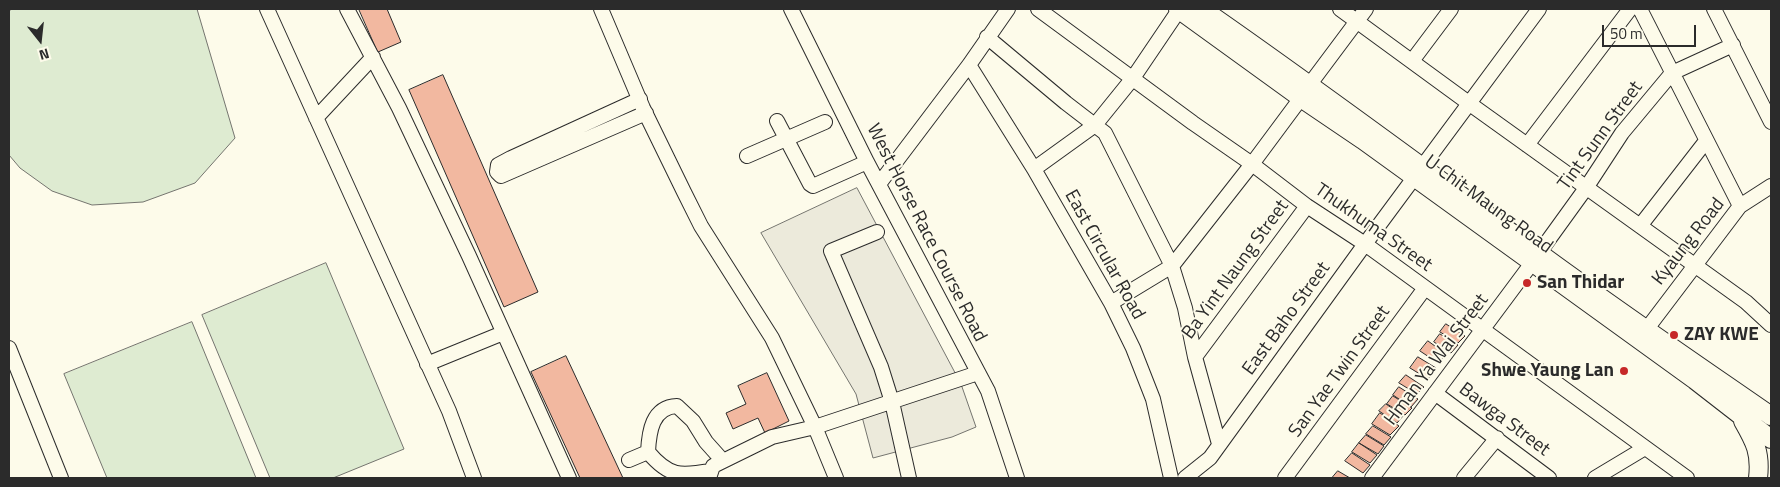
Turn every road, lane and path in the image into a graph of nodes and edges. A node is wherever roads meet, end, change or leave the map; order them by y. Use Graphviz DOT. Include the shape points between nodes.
graph roads {
  1 [pos="268,9"];
  2 [pos="347,9"];
  3 [pos="601,9"];
  4 [pos="791,9"];
  5 [pos="1008,9"];
  6 [pos="1038,9"];
  7 [pos="1178,9"];
  8 [pos="1202,9"];
  9 [pos="1340,9"];
  10 [pos="1366,9"];
  11 [pos="1451,9"];
  12 [pos="1539,9"];
  13 [pos="1630,9"];
  14 [pos="1640,9"];
  15 [pos="1714,9"];
  16 [pos="1357,22"];
  17 [pos="987,37"];
  18 [pos="1733,45"];
  19 [pos="373,57"];
  20 [pos="1412,61"];
  21 [pos="969,65"];
  22 [pos="1672,73"];
  23 [pos="1133,78"];
  24 [pos="1306,91"];
  25 [pos="640,99"];
  26 [pos="1470,104"];
  27 [pos="646,113"];
  28 [pos="316,118"];
  29 [pos="777,121"];
  30 [pos="825,122"];
  31 [pos="1771,122"];
  32 [pos="1095,125"];
  33 [pos="786,140"];
  34 [pos="1706,141"];
  35 [pos="1527,145"];
  36 [pos="747,156"];
  37 [pos="867,162"];
  38 [pos="1252,164"];
  39 [pos="1034,169"];
  40 [pos="1419,172"];
  41 [pos="879,184"];
  42 [pos="1771,186"];
  43 [pos="1586,188"];
  44 [pos="1307,206"];
  45 [pos="1740,206"];
  46 [pos="1640,226"];
  47 [pos="876,232"];
  48 [pos="1365,244"];
  49 [pos="1535,258"];
  50 [pos="1695,265"];
  51 [pos="1172,266"];
  52 [pos="1425,288"];
  53 [pos="1111,303"];
  54 [pos="1771,325"];
  55 [pos="1483,330"];
  56 [pos="1646,330"];
  57 [pos="503,333"];
  58 [pos="9,348"];
  59 [pos="1195,357"];
  60 [pos="428,364"];
  61 [pos="978,373"];
  62 [pos="1436,393"];
  63 [pos="892,402"];
  64 [pos="1742,405"];
  65 [pos="1771,410"];
  66 [pos="1771,416"];
  67 [pos="815,427"];
  68 [pos="1497,438"];
  69 [pos="1771,439"];
  70 [pos="1219,444"];
  71 [pos="1645,448"];
  72 [pos="648,452"];
  73 [pos="628,460"];
  74 [pos="723,461"];
  75 [pos="710,474"];
  76 [pos="1771,474"];
  77 [pos="61,478"];
  78 [pos="474,478"];
  79 [pos="569,478"];
  80 [pos="836,478"];
  81 [pos="909,478"];
  82 [pos="1017,478"];
  83 [pos="1171,478"];
  84 [pos="1185,478"];
  85 [pos="1285,478"];
  86 [pos="1372,478"];
  87 [pos="1464,478"];
  88 [pos="1550,478"];
  89 [pos="1595,478"];
  90 [pos="1687,478"];
  91 [pos="1758,478"];
  92 [pos="1764,478"];
  1 -- 28 [label="street"];
  2 -- 19 [label="street"];
  3 -- 25 [label="street"];
  4 -- 37 [label="street, West Horse Race Course Road"];
  5 -- 17 [label="street"];
  6 -- 23 [label="street, Thukhuma Street"];
  7 -- 23 [label="street"];
  7 -- 24 [label="main road, U Chit Maung Road"];
  8 -- 24 [label="main road, U Chit Maung Road"];
  9 -- 16 [label="street"];
  10 -- 16 [label="street"];
  11 -- 20 [label="street"];
  12 -- 26 [label="street, East Baho Street"];
  13 -- 35 [label="street"];
  14 -- 22 [label="street"];
  15 -- 18 [label="street"];
  16 -- 20 [label="street"];
  16 -- 24 [label="street"];
  17 -- 21 [label="street"];
  17 -- 32 [label="street"];
  18 -- 22 [label="street, Tint Sunn Street"];
  18 -- 31 [label="street"];
  19 -- 28 [label="street"];
  19 -- 57 [label="street"];
  20 -- 26 [label="street"];
  21 -- 39 [label="street, East Circular Road"];
  21 -- 41 [label="street"];
  22 -- 34 [label="street"];
  22 -- 43 [label="street, Tint Sunn Street" via="1622,133"];
  23 -- 32 [label="street"];
  23 -- 38 [label="street, Thukhuma Street"];
  24 -- 38 [label="street"];
  24 -- 40 [label="main road, U Chit Maung Road"];
  25 -- 27 [label="street"];
  25 -- 27 [label="street" via="511,158 498,165 497,172 501,176"];
  26 -- 35 [label="street"];
  26 -- 40 [label="street, East Baho Street"];
  27 -- 67 [label="street" via="701,226 772,338"];
  28 -- 60 [label="street"];
  29 -- 33 [label="street"];
  30 -- 33 [label="street"];
  32 -- 39 [label="street"];
  32 -- 51 [label="street" via="1105,133"];
  33 -- 36 [label="street"];
  33 -- 37 [label="street" via="813,186"];
  34 -- 45 [label="street"];
  34 -- 46 [label="street"];
  35 -- 43 [label="street"];
  37 -- 41 [label="street, West Horse Race Course Road"];
  38 -- 44 [label="street, Thukhuma Street"];
  38 -- 51 [label="street"];
  39 -- 53 [label="street, East Circular Road"];
  40 -- 48 [label="street, East Baho Street"];
  40 -- 49 [label="main road, U Chit Maung Road"];
  41 -- 61 [label="street, West Horse Race Course Road"];
  42 -- 45 [label="street, Kyaung Road"];
  43 -- 46 [label="street"];
  43 -- 49 [label="street, Tint Sunn Street"];
  44 -- 48 [label="street, Thukhuma Street"];
  44 -- 59 [label="street, Ba Yint Naung Street"];
  45 -- 50 [label="street, Kyaung Road"];
  46 -- 50 [label="street"];
  47 -- 63 [label="street" via="831,251 881,367"];
  48 -- 52 [label="street, Thukhuma Street"];
  48 -- 70 [label="street, East Baho Street"];
  49 -- 55 [label="street, Hman Ya Wai Street"];
  49 -- 56 [label="main road, U Chit Maung Road"];
  49 -- 64 [label="main road, U Chit Maung Road"];
  50 -- 54 [label="street" via="1746,302"];
  50 -- 56 [label="street, Kyaung Road"];
  51 -- 53 [label="street"];
  51 -- 59 [label="street" via="1186,308"];
  52 -- 55 [label="street, Thukhuma Street"];
  52 -- 85 [label="street, San Yae Twin Street"];
  53 -- 83 [label="street, East Circular Road" via="1153,399"];
  55 -- 62 [label="street, Hman Ya Wai Street"];
  55 -- 71 [label="street, Thukhuma Street"];
  56 -- 64 [label="main road, U Chit Maung Road"];
  57 -- 60 [label="street"];
  57 -- 79 [label="street"];
  58 -- 77 [label="street"];
  59 -- 70 [label="street"];
  60 -- 78 [label="street"];
  61 -- 63 [label="street"];
  61 -- 82 [label="street, West Horse Race Course Road" via="988,391"];
  62 -- 68 [label="street, Bawga Street"];
  62 -- 86 [label="street, Hman Ya Wai Street"];
  63 -- 67 [label="street"];
  63 -- 81 [label="street"];
  64 -- 65 [label="main road"];
  64 -- 66 [label="main road, U Chit Maung Road"];
  64 -- 69 [label="main road, U Chit Maung Road"];
  64 -- 91 [label="main road" via="1758,449"];
  67 -- 74 [label="street" via="772,437"];
  67 -- 80 [label="street"];
  68 -- 87 [label="street"];
  68 -- 88 [label="street, Bawga Street"];
  70 -- 84 [label="street, East Baho Street" via="1210,458"];
  71 -- 89 [label="street"];
  71 -- 90 [label="street, Thukhuma Street"];
  72 -- 73 [label="street"];
  72 -- 74 [label="street" via="652,424 661,411 677,406 693,421"];
  72 -- 75 [label="street" via="659,465 673,473"];
  74 -- 75 [label="street" via="713,466"];
  76 -- 92 [label="main road"];
}
